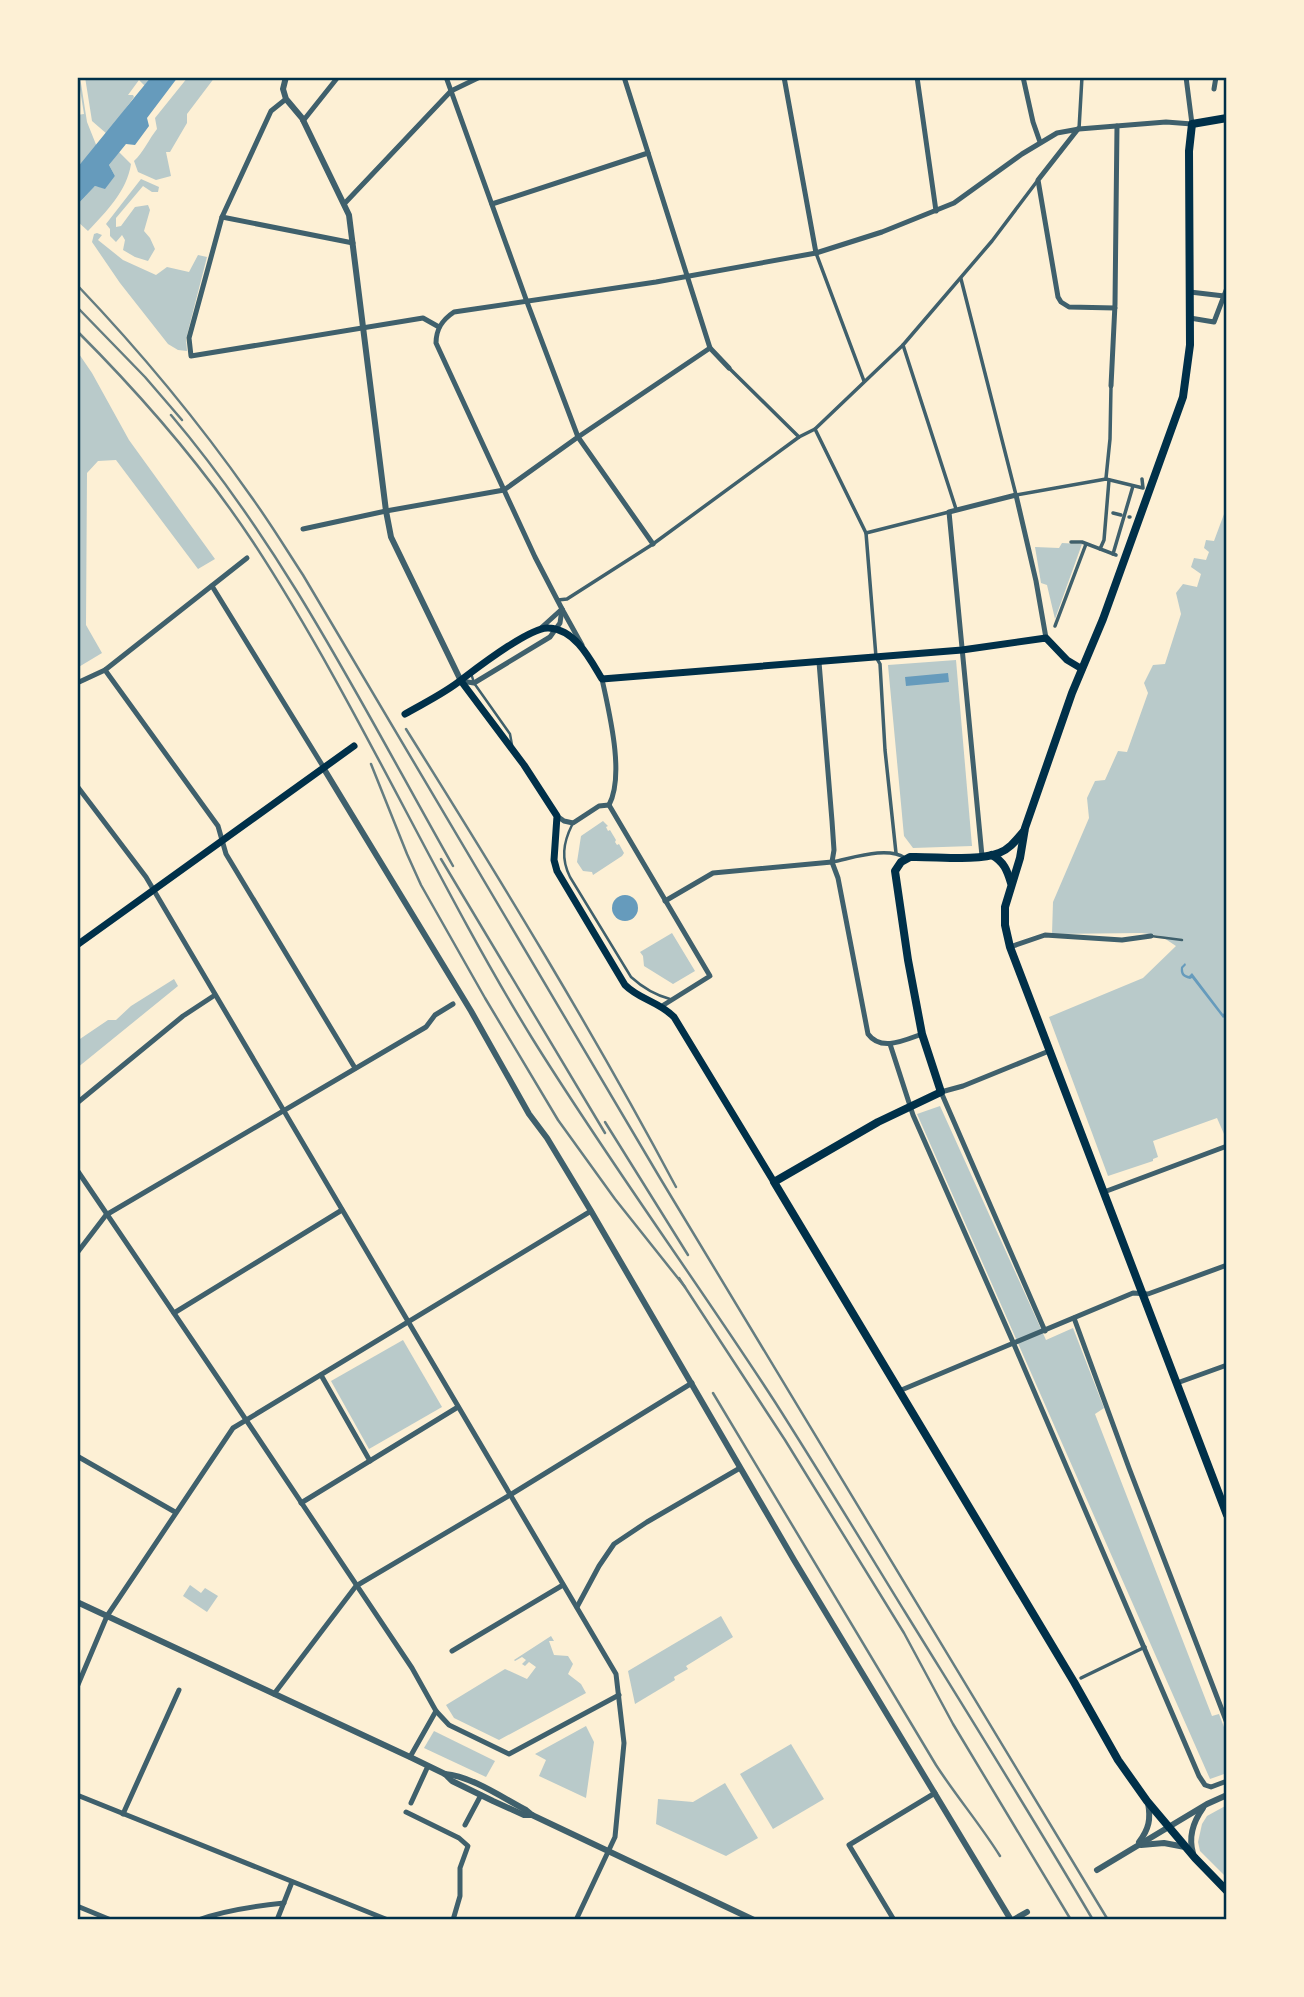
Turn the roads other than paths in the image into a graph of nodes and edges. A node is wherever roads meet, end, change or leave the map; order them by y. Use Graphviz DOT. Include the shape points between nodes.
graph roads {
  1 [pos="286,77"];
  2 [pos="338,77"];
  3 [pos="446,77"];
  4 [pos="480,77"];
  5 [pos="624,77"];
  6 [pos="784,77"];
  7 [pos="917,77"];
  8 [pos="1023,77"];
  9 [pos="1082,77"];
  10 [pos="1186,77"];
  11 [pos="1216,77"];
  12 [pos="1214,89"];
  13 [pos="452,91"];
  14 [pos="286,99"];
  15 [pos="1226,119"];
  16 [pos="303,121"];
  17 [pos="1192,124"];
  18 [pos="1117,126"];
  19 [pos="1079,129"];
  20 [pos="1040,142"];
  21 [pos="648,152"];
  22 [pos="1038,180"];
  23 [pos="345,203"];
  24 [pos="492,204"];
  25 [pos="936,211"];
  26 [pos="222,217"];
  27 [pos="353,243"];
  28 [pos="816,253"];
  29 [pos="687,277"];
  30 [pos="961,279"];
  31 [pos="1227,288"];
  32 [pos="1190,292"];
  33 [pos="1224,296"];
  34 [pos="527,302"];
  35 [pos="1115,308"];
  36 [pos="1190,318"];
  37 [pos="439,327"];
  38 [pos="364,328"];
  39 [pos="903,345"];
  40 [pos="710,348"];
  41 [pos="729,369"];
  42 [pos="864,381"];
  43 [pos="1111,386"];
  44 [pos="815,429"];
  45 [pos="578,437"];
  46 [pos="799,437"];
  47 [pos="1107,479"];
  48 [pos="1142,479"];
  49 [pos="1133,485"];
  50 [pos="504,490"];
  51 [pos="1016,495"];
  52 [pos="956,509"];
  53 [pos="386,510"];
  54 [pos="949,512"];
  55 [pos="1110,513"];
  56 [pos="1126,516"];
  57 [pos="303,529"];
  58 [pos="866,533"];
  59 [pos="1070,542"];
  60 [pos="653,544"];
  61 [pos="1086,544"];
  62 [pos="1100,549"];
  63 [pos="247,558"];
  64 [pos="212,586"];
  65 [pos="557,600"];
  66 [pos="562,609"];
  67 [pos="1055,626"];
  68 [pos="540,628"];
  69 [pos="556,629"];
  70 [pos="1046,638"];
  71 [pos="583,648"];
  72 [pos="962,650"];
  73 [pos="876,657"];
  74 [pos="819,662"];
  75 [pos="1082,669"];
  76 [pos="105,670"];
  77 [pos="470,672"];
  78 [pos="602,679"];
  79 [pos="461,681"];
  80 [pos="77,683"];
  81 [pos="474,683"];
  82 [pos="405,714"];
  83 [pos="354,747"];
  84 [pos="512,749"];
  85 [pos="324,769"];
  86 [pos="77,786"];
  87 [pos="80,796"];
  88 [pos="609,804"];
  89 [pos="556,816"];
  90 [pos="573,823"];
  91 [pos="1025,828"];
  92 [pos="222,839"];
  93 [pos="896,853"];
  94 [pos="987,856"];
  95 [pos="906,859"];
  96 [pos="832,862"];
  97 [pos="1011,883"];
  98 [pos="153,889"];
  99 [pos="665,901"];
  100 [pos="1151,936"];
  101 [pos="1182,940"];
  102 [pos="77,945"];
  103 [pos="1010,947"];
  104 [pos="215,995"];
  105 [pos="673,1000"];
  106 [pos="453,1004"];
  107 [pos="662,1006"];
  108 [pos="922,1034"];
  109 [pos="890,1044"];
  110 [pos="1049,1051"];
  111 [pos="355,1068"];
  112 [pos="941,1092"];
  113 [pos="77,1103"];
  114 [pos="910,1106"];
  115 [pos="283,1110"];
  116 [pos="1227,1146"];
  117 [pos="77,1171"];
  118 [pos="774,1182"];
  119 [pos="1104,1192"];
  120 [pos="341,1210"];
  121 [pos="591,1211"];
  122 [pos="106,1215"];
  123 [pos="77,1253"];
  124 [pos="1227,1265"];
  125 [pos="1141,1292"];
  126 [pos="174,1313"];
  127 [pos="1074,1318"];
  128 [pos="408,1322"];
  129 [pos="1045,1331"];
  130 [pos="1013,1342"];
  131 [pos="1227,1365"];
  132 [pos="321,1375"];
  133 [pos="692,1382"];
  134 [pos="1177,1383"];
  135 [pos="899,1391"];
  136 [pos="458,1407"];
  137 [pos="246,1419"];
  138 [pos="77,1456"];
  139 [pos="370,1461"];
  140 [pos="740,1468"];
  141 [pos="510,1495"];
  142 [pos="301,1503"];
  143 [pos="1226,1509"];
  144 [pos="176,1512"];
  145 [pos="563,1585"];
  146 [pos="356,1586"];
  147 [pos="77,1602"];
  148 [pos="576,1607"];
  149 [pos="107,1616"];
  150 [pos="1145,1647"];
  151 [pos="452,1651"];
  152 [pos="1081,1678"];
  153 [pos="77,1687"];
  154 [pos="178,1690"];
  155 [pos="274,1694"];
  156 [pos="619,1695"];
  157 [pos="436,1711"];
  158 [pos="1227,1723"];
  159 [pos="410,1757"];
  160 [pos="428,1766"];
  161 [pos="445,1774"];
  162 [pos="1227,1781"];
  163 [pos="935,1793"];
  164 [pos="77,1795"];
  165 [pos="481,1795"];
  166 [pos="1227,1795"];
  167 [pos="1147,1801"];
  168 [pos="411,1803"];
  169 [pos="1207,1804"];
  170 [pos="406,1812"];
  171 [pos="123,1814"];
  172 [pos="531,1815"];
  173 [pos="465,1825"];
  174 [pos="1168,1827"];
  175 [pos="1135,1846"];
  176 [pos="1186,1847"];
  177 [pos="608,1851"];
  178 [pos="1195,1858"];
  179 [pos="1097,1870"];
  180 [pos="292,1882"];
  181 [pos="1227,1891"];
  182 [pos="284,1903"];
  183 [pos="77,1906"];
  184 [pos="1027,1912"];
  185 [pos="111,1920"];
  186 [pos="198,1920"];
  187 [pos="277,1920"];
  188 [pos="388,1920"];
  189 [pos="453,1920"];
  190 [pos="576,1920"];
  191 [pos="754,1920"];
  192 [pos="894,1920"];
  193 [pos="1012,1920"];
  1 -- 14 [label="street"];
  2 -- 16 [label="street"];
  3 -- 13 [label="street"];
  4 -- 13 [label="street"];
  5 -- 21 [label="street"];
  6 -- 28 [label="street"];
  7 -- 25 [label="street"];
  8 -- 20 [label="street"];
  9 -- 19 [label="street"];
  10 -- 17 [label="street"];
  11 -- 12 [label="street"];
  13 -- 23 [label="street"];
  13 -- 24 [label="street"];
  14 -- 16 [label="street"];
  14 -- 26 [label="street" via="271,111"];
  15 -- 17 [label="main road"];
  16 -- 23 [label="street"];
  17 -- 18 [label="street"];
  17 -- 32 [label="main road"];
  18 -- 19 [label="street"];
  18 -- 35 [label="street"];
  19 -- 20 [label="street"];
  19 -- 22 [label="street"];
  20 -- 25 [label="street"];
  21 -- 24 [label="street"];
  21 -- 29 [label="street"];
  22 -- 30 [label="street"];
  22 -- 35 [label="street" via="1060,302 1069,307"];
  23 -- 27 [label="street"];
  24 -- 34 [label="street"];
  25 -- 28 [label="street"];
  26 -- 27 [label="street"];
  26 -- 38 [label="street" via="189,338 191,356"];
  27 -- 38 [label="street"];
  28 -- 29 [label="street"];
  28 -- 42 [label="street"];
  29 -- 34 [label="street"];
  29 -- 40 [label="street"];
  30 -- 39 [label="street"];
  30 -- 51 [label="street"];
  31 -- 33 [label="street"];
  32 -- 33 [label="street"];
  32 -- 36 [label="main road"];
  33 -- 36 [label="street" via="1214,322"];
  34 -- 37 [label="street" via="454,312"];
  34 -- 45 [label="street"];
  35 -- 43 [label="street"];
  36 -- 75 [label="main road" via="1183,397"];
  37 -- 38 [label="street" via="423,318"];
  37 -- 50 [label="street" via="436,343"];
  38 -- 53 [label="street"];
  39 -- 42 [label="street"];
  39 -- 52 [label="street"];
  40 -- 41 [label="street"];
  40 -- 45 [label="street"];
  41 -- 46 [label="street"];
  42 -- 44 [label="street"];
  43 -- 47 [label="street"];
  44 -- 46 [label="street"];
  44 -- 58 [label="street"];
  45 -- 50 [label="street"];
  45 -- 60 [label="street"];
  46 -- 60 [label="street"];
  47 -- 49 [label="street"];
  47 -- 51 [label="street"];
  47 -- 55 [label="street"];
  48 -- 49 [label="street" via="1143,488"];
  49 -- 56 [label="street"];
  50 -- 53 [label="street"];
  50 -- 65 [label="street"];
  51 -- 52 [label="street"];
  51 -- 70 [label="street"];
  52 -- 54 [label="street"];
  53 -- 57 [label="street"];
  53 -- 79 [label="street" via="391,537"];
  54 -- 58 [label="street"];
  54 -- 72 [label="street"];
  55 -- 56 [label="street"];
  55 -- 62 [label="street"];
  56 -- 62 [label="street" via="1114,554"];
  58 -- 73 [label="street"];
  59 -- 61 [label="street"];
  60 -- 65 [label="street" via="567,599"];
  61 -- 62 [label="street"];
  61 -- 67 [label="street"];
  63 -- 64 [label="street"];
  64 -- 76 [label="street"];
  64 -- 85 [label="street"];
  65 -- 66 [label="street"];
  66 -- 68 [label="street"];
  66 -- 69 [label="street"];
  66 -- 71 [label="street"];
  68 -- 69 [label="main road"];
  68 -- 77 [label="main road"];
  69 -- 71 [label="main road"];
  69 -- 81 [label="street"];
  70 -- 72 [label="main road"];
  70 -- 75 [label="main road"];
  71 -- 78 [label="main road"];
  72 -- 73 [label="main road"];
  72 -- 94 [label="street"];
  73 -- 74 [label="main road"];
  73 -- 93 [label="street"];
  74 -- 78 [label="main road"];
  74 -- 96 [label="street"];
  75 -- 91 [label="main road"];
  76 -- 80 [label="street"];
  76 -- 92 [label="street" via="218,826"];
  77 -- 79 [label="main road"];
  77 -- 81 [label="lane"];
  78 -- 88 [label="street" via="616,783"];
  79 -- 81 [label="street"];
  79 -- 82 [label="main road"];
  79 -- 84 [label="main road"];
  81 -- 84 [label="lane" via="510,734"];
  83 -- 85 [label="main road"];
  84 -- 89 [label="main road"];
  85 -- 92 [label="main road"];
  85 -- 121 [label="street"];
  86 -- 87 [label="street"];
  87 -- 98 [label="street"];
  88 -- 90 [label="street"];
  88 -- 99 [label="street"];
  89 -- 90 [label="street"];
  89 -- 107 [label="main road" via="557,871 625,985 635,995"];
  90 -- 105 [label="lane" via="563,854 570,877 631,977 660,997"];
  91 -- 94 [label="main road" via="1011,846"];
  91 -- 97 [label="main road"];
  92 -- 98 [label="main road"];
  92 -- 111 [label="street" via="226,854"];
  93 -- 95 [label="street"];
  93 -- 96 [label="street"];
  94 -- 95 [label="main road"];
  94 -- 97 [label="main road" via="999,859"];
  95 -- 108 [label="main road" via="897,866 895,879"];
  96 -- 99 [label="street" via="712,873"];
  96 -- 109 [label="street" via="868,1034 875,1042"];
  97 -- 103 [label="main road" via="1004,907"];
  98 -- 102 [label="main road"];
  98 -- 104 [label="street"];
  99 -- 105 [label="street" via="710,976"];
  100 -- 101 [label="lane"];
  100 -- 103 [label="street" via="1122,940 1045,935"];
  103 -- 110 [label="main road"];
  104 -- 113 [label="street"];
  104 -- 115 [label="street"];
  105 -- 107 [label="street"];
  106 -- 111 [label="street" via="426,1027"];
  107 -- 118 [label="main road" via="674,1017"];
  108 -- 109 [label="street"];
  108 -- 112 [label="main road"];
  109 -- 114 [label="street"];
  110 -- 112 [label="street"];
  110 -- 119 [label="main road"];
  111 -- 115 [label="street"];
  112 -- 114 [label="main road"];
  112 -- 129 [label="street"];
  114 -- 118 [label="main road"];
  114 -- 130 [label="street"];
  115 -- 120 [label="street"];
  115 -- 122 [label="street"];
  116 -- 119 [label="street"];
  117 -- 122 [label="street"];
  118 -- 135 [label="main road"];
  119 -- 125 [label="main road"];
  120 -- 126 [label="street"];
  120 -- 128 [label="street"];
  121 -- 128 [label="street"];
  121 -- 133 [label="street"];
  122 -- 123 [label="street"];
  122 -- 126 [label="street"];
  124 -- 125 [label="street" via="1148,1294"];
  125 -- 127 [label="street"];
  125 -- 134 [label="main road"];
  126 -- 137 [label="street"];
  127 -- 129 [label="street"];
  127 -- 158 [label="street"];
  128 -- 132 [label="street"];
  128 -- 136 [label="street"];
  129 -- 130 [label="street"];
  130 -- 135 [label="street"];
  130 -- 150 [label="street"];
  131 -- 134 [label="street"];
  132 -- 137 [label="street"];
  132 -- 139 [label="street"];
  133 -- 140 [label="street"];
  133 -- 141 [label="street"];
  134 -- 143 [label="main road"];
  135 -- 167 [label="main road" via="1118,1760"];
  136 -- 139 [label="street"];
  136 -- 141 [label="street"];
  137 -- 142 [label="street"];
  137 -- 144 [label="street" via="233,1428"];
  138 -- 144 [label="street"];
  139 -- 142 [label="street"];
  140 -- 148 [label="street" via="614,1544"];
  140 -- 163 [label="street"];
  141 -- 145 [label="street"];
  141 -- 146 [label="street"];
  142 -- 146 [label="street"];
  144 -- 149 [label="street"];
  145 -- 148 [label="street"];
  145 -- 151 [label="street"];
  146 -- 155 [label="street"];
  146 -- 157 [label="street"];
  147 -- 149 [label="street"];
  148 -- 156 [label="street" via="616,1674"];
  149 -- 153 [label="street"];
  149 -- 155 [label="street"];
  150 -- 152 [label="street"];
  150 -- 162 [label="street" via="1205,1786"];
  154 -- 171 [label="street"];
  155 -- 159 [label="street"];
  156 -- 157 [label="street" via="509,1754 449,1725"];
  156 -- 177 [label="street" via="624,1743 615,1837"];
  157 -- 159 [label="street"];
  159 -- 160 [label="street"];
  160 -- 161 [label="street"];
  160 -- 168 [label="street"];
  161 -- 165 [label="street"];
  161 -- 172 [label="street" via="479,1786"];
  163 -- 192 [label="street" via="849,1845"];
  163 -- 193 [label="street"];
  164 -- 171 [label="street"];
  165 -- 172 [label="street"];
  165 -- 173 [label="street"];
  166 -- 169 [label="street"];
  167 -- 174 [label="main road"];
  167 -- 175 [label="street" via="1149,1826"];
  169 -- 174 [label="street"];
  169 -- 178 [label="street" via="1192,1830"];
  170 -- 189 [label="street" via="468,1846"];
  171 -- 180 [label="street"];
  172 -- 177 [label="street"];
  174 -- 175 [label="street"];
  174 -- 176 [label="main road"];
  175 -- 176 [label="street" via="1164,1843"];
  175 -- 179 [label="street"];
  176 -- 178 [label="main road"];
  177 -- 190 [label="street"];
  177 -- 191 [label="street"];
  178 -- 181 [label="main road"];
  180 -- 182 [label="street"];
  180 -- 188 [label="street"];
  182 -- 186 [label="street"];
  182 -- 187 [label="street"];
  183 -- 185 [label="street"];
  184 -- 193 [label="street"];
}
